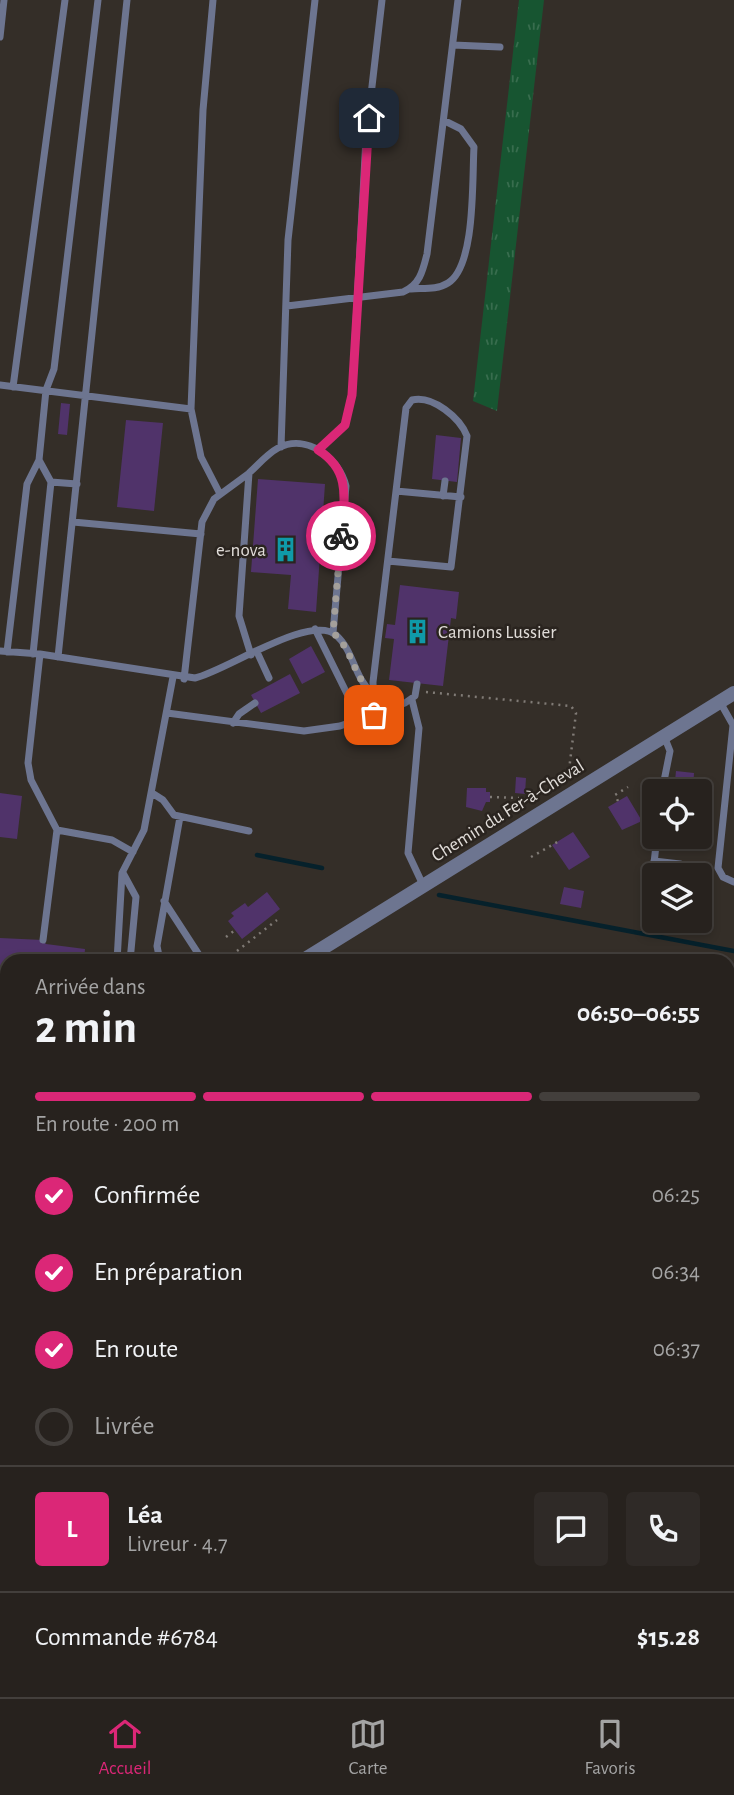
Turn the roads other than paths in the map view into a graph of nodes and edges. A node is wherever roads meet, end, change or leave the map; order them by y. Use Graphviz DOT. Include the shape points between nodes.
graph roads {
  1 [pos="4,0"];
  2 [pos="65,0"];
  3 [pos="98,0"];
  4 [pos="128,0"];
  5 [pos="213,0"];
  6 [pos="315,0"];
  7 [pos="382,0"];
  8 [pos="458,0"];
  9 [pos="0,37"];
  10 [pos="453,45"];
  11 [pos="500,47"];
  12 [pos="444,121"];
  13 [pos="411,289"];
  14 [pos="358,297"];
  15 [pos="286,306"];
  16 [pos="0,385"];
  17 [pos="13,387"];
  18 [pos="46,390"];
  19 [pos="86,395"];
  20 [pos="191,409"];
  21 [pos="281,447"];
  22 [pos="318,450"];
  23 [pos="39,460"];
  24 [pos="249,473"];
  25 [pos="444,481"];
  26 [pos="51,482"];
  27 [pos="77,484"];
  28 [pos="396,491"];
  29 [pos="220,494"];
  30 [pos="443,496"];
  31 [pos="461,497"];
  32 [pos="73,522"];
  33 [pos="201,534"];
  34 [pos="388,561"];
  35 [pos="315,629"];
  36 [pos="333,633"];
  37 [pos="3,651"];
  38 [pos="37,654"];
  39 [pos="254,654"];
  40 [pos="58,657"];
  41 [pos="173,677"];
  42 [pos="269,678"];
  43 [pos="184,679"];
  44 [pos="417,687"];
  45 [pos="373,694"];
  46 [pos="734,694"];
  47 [pos="412,700"];
  48 [pos="720,702"];
  49 [pos="256,703"];
  50 [pos="167,713"];
  51 [pos="374,715"];
  52 [pos="360,720"];
  53 [pos="233,723"];
  54 [pos="664,736"];
  55 [pos="664,779"];
  56 [pos="731,783"];
  57 [pos="152,793"];
  58 [pos="180,817"];
  59 [pos="724,817"];
  60 [pos="734,818"];
  61 [pos="57,830"];
  62 [pos="248,831"];
  63 [pos="655,849"];
  64 [pos="133,852"];
  65 [pos="654,861"];
  66 [pos="671,863"];
  67 [pos="122,873"];
  68 [pos="734,882"];
  69 [pos="423,885"];
  70 [pos="163,901"];
  71 [pos="43,940"];
  72 [pos="117,954"];
  73 [pos="131,954"];
  74 [pos="159,954"];
  75 [pos="198,954"];
  76 [pos="313,954"];
  1 -- 9 [label="lane"];
  2 -- 17 [label="lane"];
  3 -- 18 [label="lane" via="54,369"];
  4 -- 19 [label="lane"];
  5 -- 20 [label="lane" via="203,110"];
  6 -- 15 [label="lane" via="288,240"];
  7 -- 14 [label="lane" via="366,138"];
  8 -- 10 [label="lane"];
  10 -- 11 [label="lane"];
  10 -- 12 [label="lane"];
  12 -- 13 [label="lane" via="427,254"];
  12 -- 13 [label="lane" via="461,129 474,147 465,255 460,272 448,283"];
  13 -- 14 [label="lane"];
  14 -- 15 [label="lane"];
  14 -- 22 [label="lane" via="349,416"];
  15 -- 21 [label="lane"];
  16 -- 17 [label="lane"];
  17 -- 18 [label="lane"];
  18 -- 19 [label="lane"];
  18 -- 23 [label="lane"];
  19 -- 20 [label="lane"];
  19 -- 27 [label="lane"];
  20 -- 29 [label="lane" via="201,457"];
  21 -- 22 [label="lane" via="302,445"];
  21 -- 24 [label="lane"];
  22 -- 36 [label="lane" via="335,463 346,486"];
  23 -- 26 [label="lane"];
  23 -- 37 [label="lane" via="27,484"];
  24 -- 29 [label="lane"];
  24 -- 39 [label="lane" via="239,616"];
  25 -- 30 [label="lane"];
  26 -- 27 [label="lane"];
  26 -- 38 [label="lane"];
  27 -- 32 [label="lane"];
  28 -- 30 [label="lane"];
  28 -- 31 [label="lane" via="406,408 412,400 422,398 458,421 467,436"];
  28 -- 34 [label="lane"];
  29 -- 33 [label="lane" via="206,511"];
  30 -- 31 [label="lane"];
  31 -- 34 [label="lane" via="451,567"];
  32 -- 33 [label="lane"];
  32 -- 40 [label="lane"];
  33 -- 43 [label="lane"];
  34 -- 45 [label="lane"];
  35 -- 36 [label="lane"];
  35 -- 39 [label="lane"];
  35 -- 52 [label="lane"];
  36 -- 45 [label="lane" via="344,643 359,680"];
  37 -- 38 [label="lane"];
  38 -- 40 [label="lane"];
  38 -- 61 [label="lane" via="27,763"];
  39 -- 42 [label="lane"];
  39 -- 43 [label="lane" via="210,675"];
  40 -- 41 [label="lane"];
  41 -- 43 [label="lane"];
  41 -- 50 [label="lane"];
  44 -- 47 [label="lane"];
  45 -- 51 [label="lane"];
  46 -- 48 [label="street, Chemin du Fer-à-Cheval"];
  47 -- 51 [label="lane"];
  47 -- 69 [label="lane" via="419,728 408,853"];
  48 -- 54 [label="street, Chemin du Fer-à-Cheval"];
  48 -- 56 [label="lane" via="733,725"];
  49 -- 53 [label="lane"];
  50 -- 53 [label="lane"];
  50 -- 57 [label="lane"];
  51 -- 52 [label="lane"];
  52 -- 53 [label="lane" via="304,731"];
  54 -- 55 [label="lane" via="670,751"];
  54 -- 69 [label="street, Chemin du Fer-à-Cheval"];
  56 -- 59 [label="lane"];
  57 -- 58 [label="lane"];
  57 -- 64 [label="lane" via="142,837"];
  58 -- 62 [label="lane"];
  58 -- 70 [label="lane"];
  59 -- 60 [label="lane"];
  59 -- 68 [label="lane" via="718,868"];
  61 -- 64 [label="lane" via="112,840"];
  61 -- 71 [label="lane"];
  63 -- 65 [label="lane"];
  64 -- 67 [label="lane"];
  65 -- 66 [label="lane"];
  67 -- 72 [label="lane"];
  67 -- 73 [label="lane" via="136,897"];
  69 -- 76 [label="street, Chemin du Fer-à-Cheval"];
  70 -- 74 [label="lane"];
  70 -- 75 [label="lane"];
}
